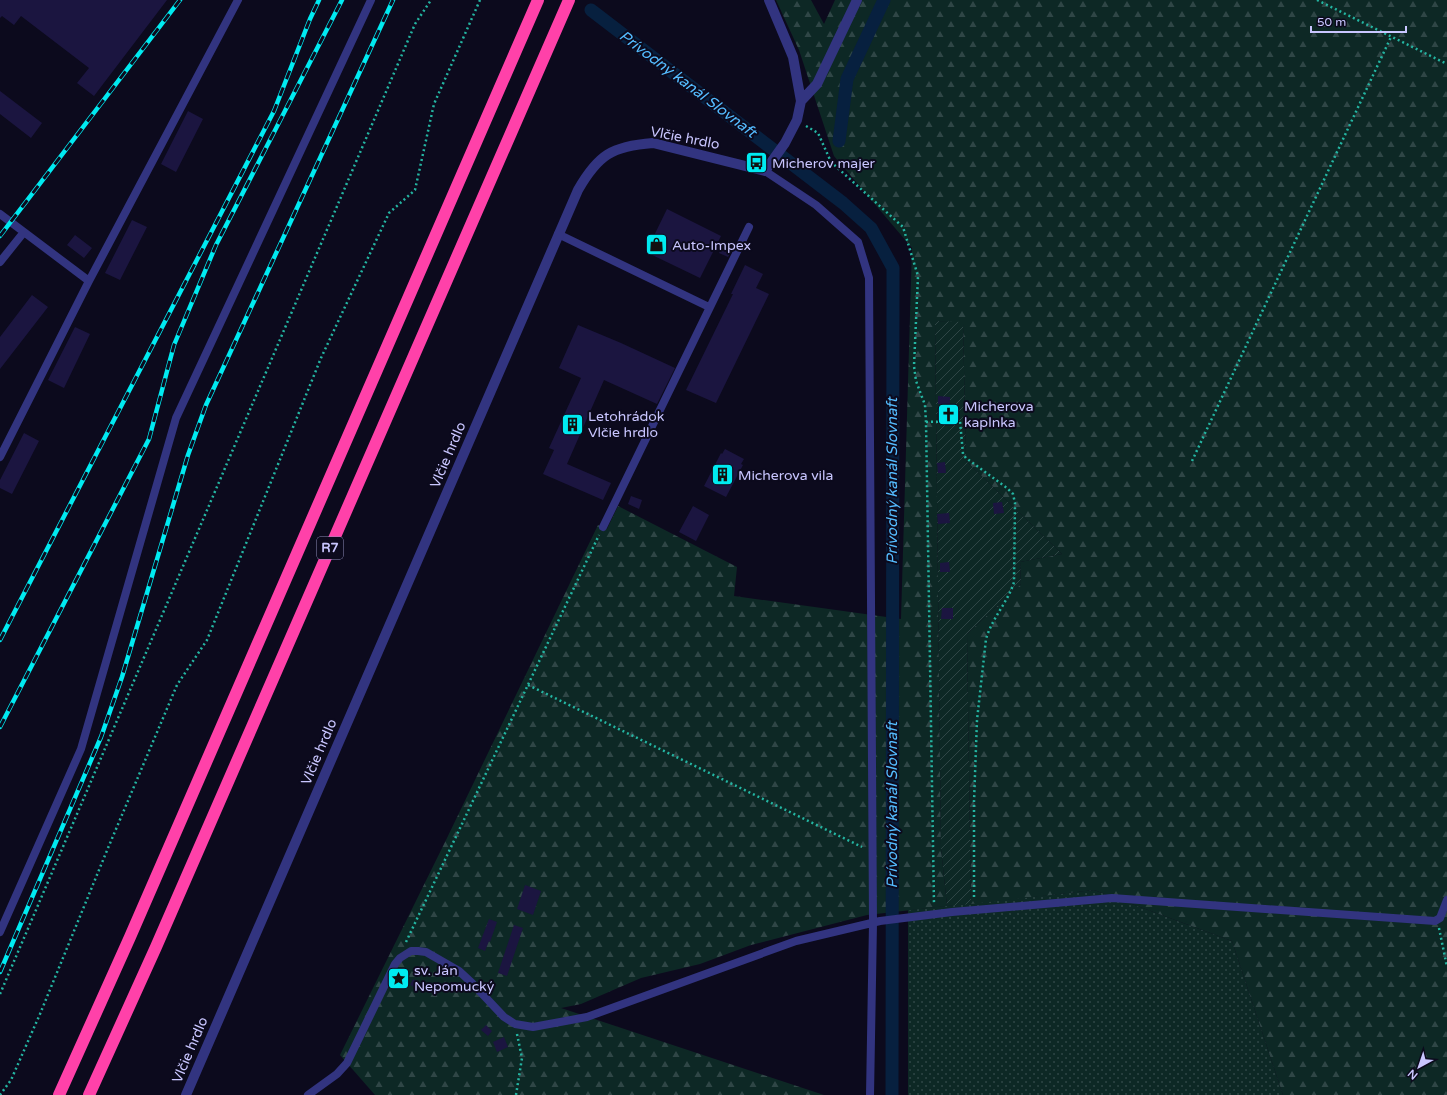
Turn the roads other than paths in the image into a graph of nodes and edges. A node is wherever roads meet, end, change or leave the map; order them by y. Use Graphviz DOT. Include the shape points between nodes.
graph roads {
  1 [pos="238,0"];
  2 [pos="370,0"];
  3 [pos="538,0"];
  4 [pos="569,0"];
  5 [pos="769,0"];
  6 [pos="857,0"];
  7 [pos="801,100"];
  8 [pos="768,167"];
  9 [pos="0,214"];
  10 [pos="748,227"];
  11 [pos="24,232"];
  12 [pos="558,234"];
  13 [pos="0,262"];
  14 [pos="89,281"];
  15 [pos="709,307"];
  16 [pos="0,457"];
  17 [pos="603,527"];
  18 [pos="1447,900"];
  19 [pos="877,922"];
  20 [pos="0,932"];
  21 [pos="59,1095"];
  22 [pos="89,1095"];
  23 [pos="186,1095"];
  24 [pos="308,1095"];
  25 [pos="870,1095"];
  1 -- 14 [label="lane"];
  2 -- 20 [label="lane" via="176,418 81,749"];
  3 -- 21 [label="highway, R7"];
  4 -- 22 [label="highway, R7"];
  5 -- 7 [label="street" via="793,58"];
  6 -- 7 [label="street" via="817,84"];
  7 -- 8 [label="street" via="797,120"];
  8 -- 12 [label="street, Vlčie hrdlo" via="653,143 619,149 607,154 587,174"];
  8 -- 19 [label="lane" via="858,242 869,278 872,852"];
  9 -- 11 [label="lane"];
  10 -- 15 [label="lane"];
  11 -- 13 [label="lane"];
  11 -- 14 [label="lane"];
  12 -- 15 [label="lane"];
  12 -- 23 [label="street, Vlčie hrdlo"];
  14 -- 16 [label="lane"];
  15 -- 17 [label="lane"];
  18 -- 19 [label="lane" via="1438,920 1430,921 1112,898 934,914"];
  19 -- 24 [label="lane" via="796,941 587,1017 533,1027 515,1024 504,1017 459,971 434,956 418,951 411,952 395,964 347,1062 337,1074"];
  19 -- 25 [label="lane"];
}
